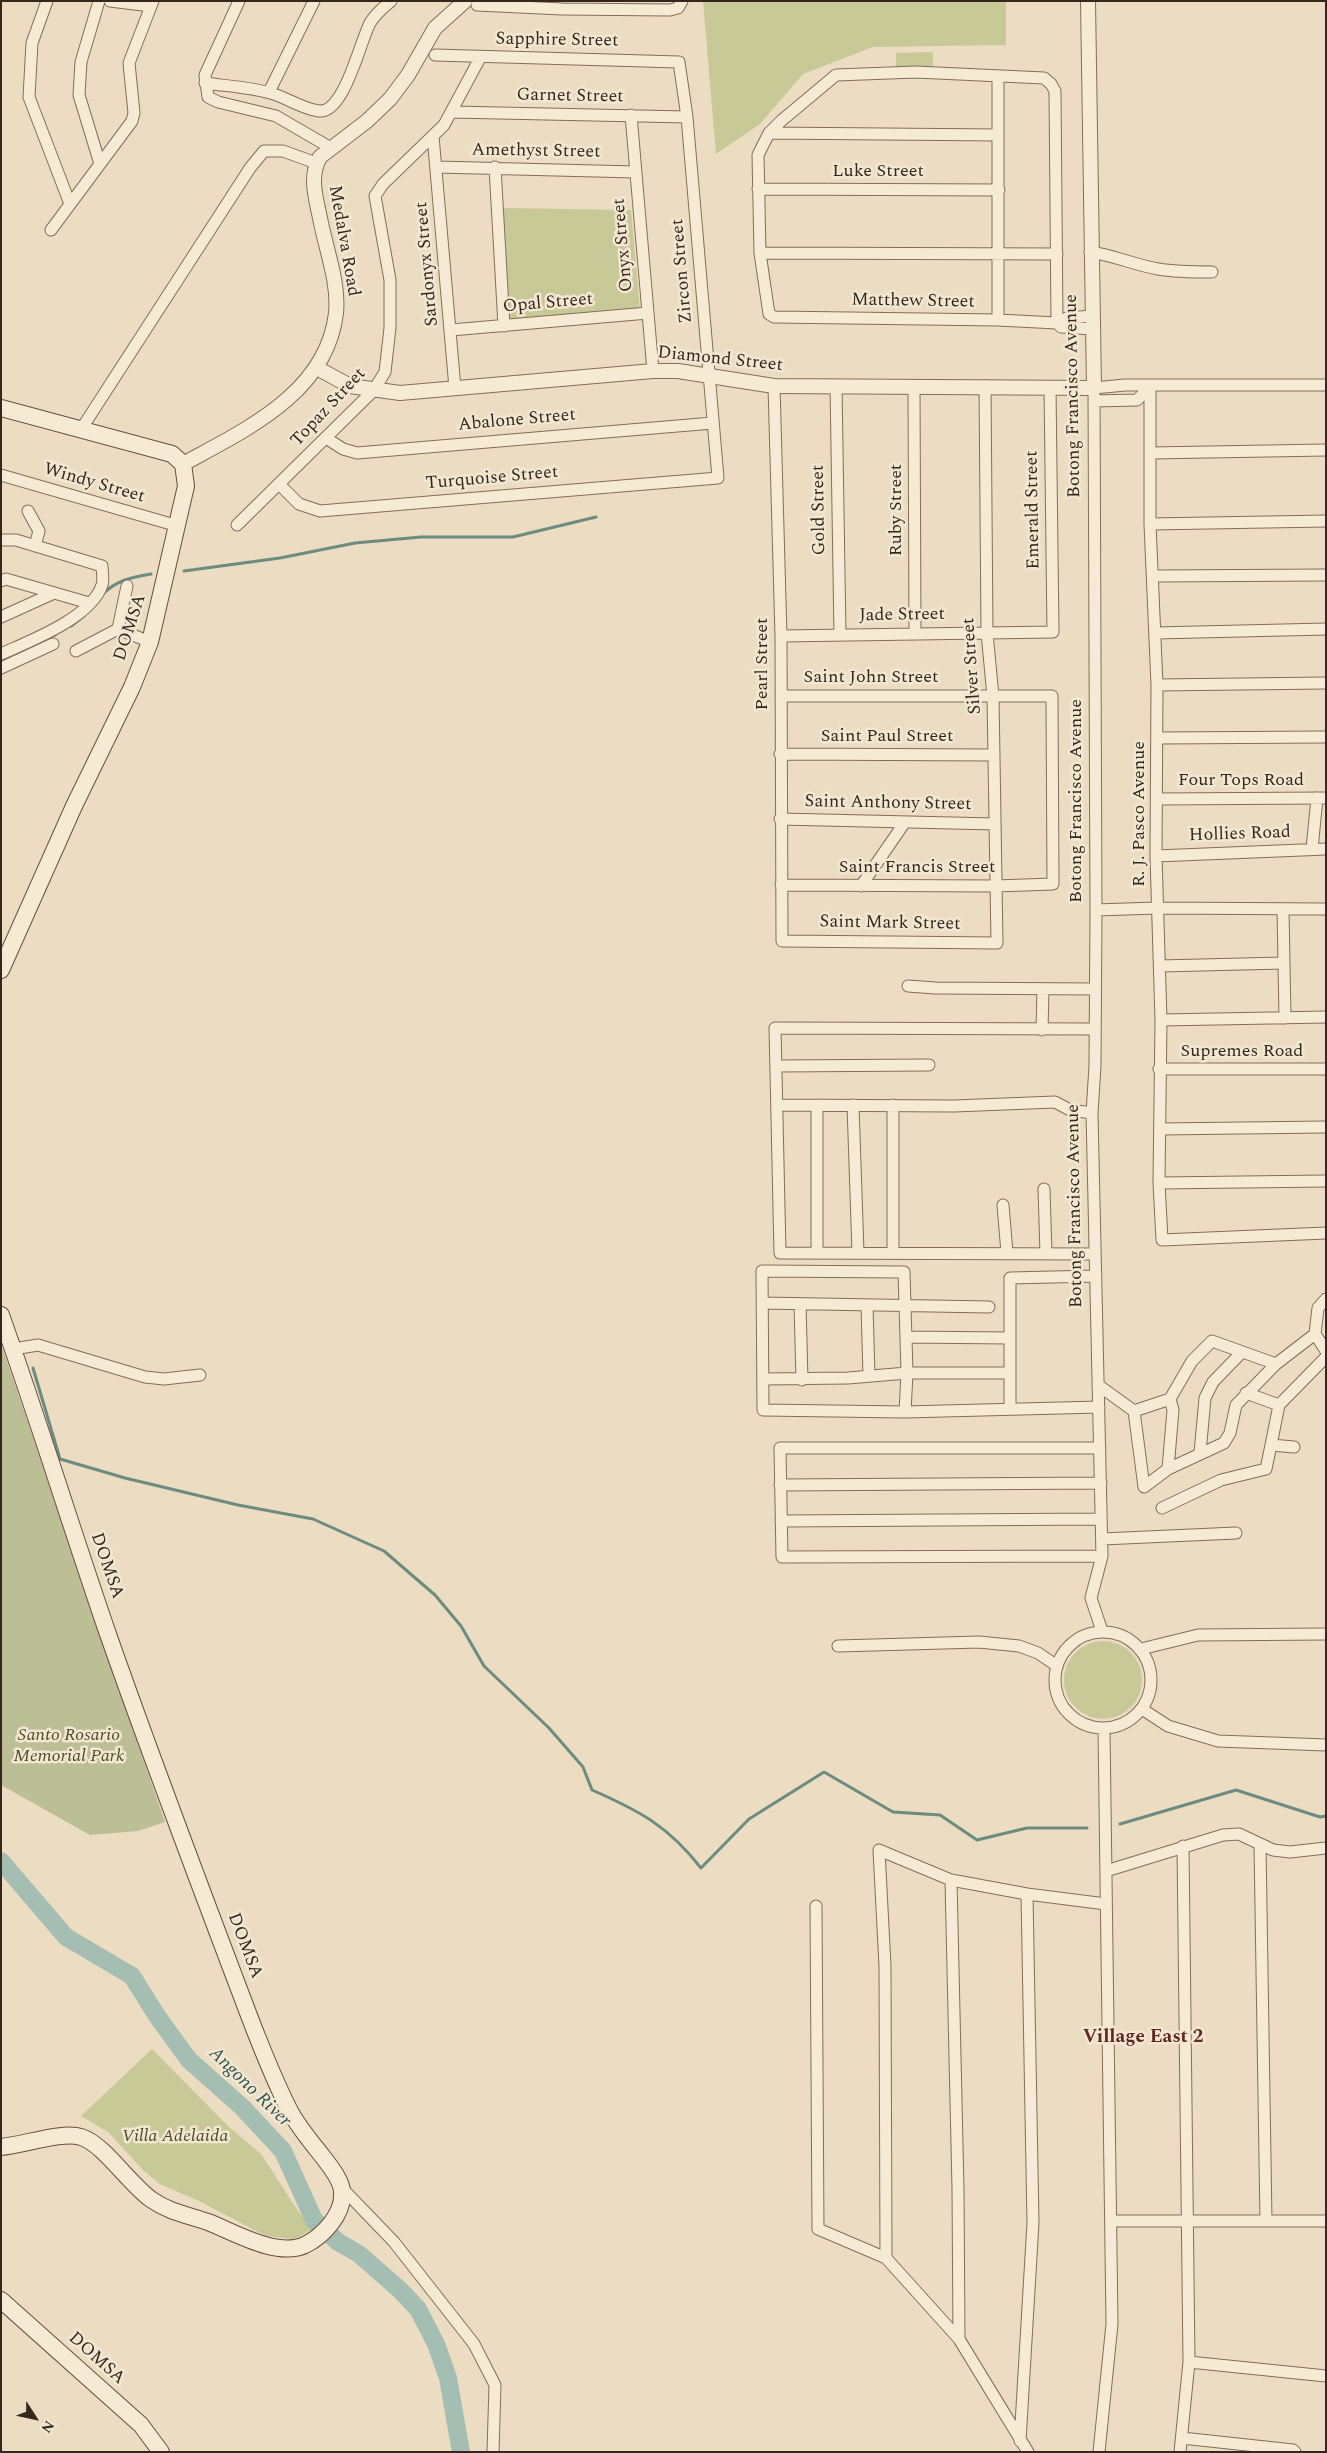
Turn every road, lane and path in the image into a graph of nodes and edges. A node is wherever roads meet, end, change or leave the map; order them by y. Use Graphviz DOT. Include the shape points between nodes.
graph roads {
  1 [pos="47,1"];
  2 [pos="99,1"];
  3 [pos="110,1"];
  4 [pos="239,1"];
  5 [pos="314,1"];
  6 [pos="391,1"];
  7 [pos="1088,1"];
  8 [pos="471,3"];
  9 [pos="152,4"];
  10 [pos="523,4"];
  11 [pos="563,5"];
  12 [pos="680,5"];
  13 [pos="435,55"];
  14 [pos="480,58"];
  15 [pos="679,62"];
  16 [pos="998,77"];
  17 [pos="205,83"];
  18 [pos="269,92"];
  19 [pos="452,112"];
  20 [pos="631,116"];
  21 [pos="687,117"];
  22 [pos="769,132"];
  23 [pos="998,135"];
  24 [pos="433,136"];
  25 [pos="331,148"];
  26 [pos="316,163"];
  27 [pos="100,164"];
  28 [pos="436,167"];
  29 [pos="495,168"];
  30 [pos="635,172"];
  31 [pos="758,188"];
  32 [pos="999,190"];
  33 [pos="70,204"];
  34 [pos="51,230"];
  35 [pos="1090,252"];
  36 [pos="760,253"];
  37 [pos="1056,254"];
  38 [pos="999,255"];
  39 [pos="1212,272"];
  40 [pos="648,313"];
  41 [pos="998,320"];
  42 [pos="1092,322"];
  43 [pos="1057,323"];
  44 [pos="504,326"];
  45 [pos="451,330"];
  46 [pos="318,368"];
  47 [pos="653,371"];
  48 [pos="710,376"];
  49 [pos="1326,385"];
  50 [pos="774,386"];
  51 [pos="836,386"];
  52 [pos="914,386"];
  53 [pos="985,386"];
  54 [pos="1050,387"];
  55 [pos="1150,387"];
  56 [pos="456,388"];
  57 [pos="373,391"];
  58 [pos="1094,395"];
  59 [pos="1,408"];
  60 [pos="713,423"];
  61 [pos="82,428"];
  62 [pos="326,438"];
  63 [pos="1326,450"];
  64 [pos="1151,453"];
  65 [pos="183,464"];
  66 [pos="1,475"];
  67 [pos="718,478"];
  68 [pos="279,484"];
  69 [pos="28,511"];
  70 [pos="1326,522"];
  71 [pos="1150,524"];
  72 [pos="237,525"];
  73 [pos="178,526"];
  74 [pos="1,540"];
  75 [pos="35,546"];
  76 [pos="1326,575"];
  77 [pos="1153,576"];
  78 [pos="1,581"];
  79 [pos="128,586"];
  80 [pos="54,593"];
  81 [pos="89,603"];
  82 [pos="1,617"];
  83 [pos="118,629"];
  84 [pos="1326,629"];
  85 [pos="1053,632"];
  86 [pos="987,633"];
  87 [pos="1156,633"];
  88 [pos="915,634"];
  89 [pos="840,635"];
  90 [pos="781,636"];
  91 [pos="150,642"];
  92 [pos="53,644"];
  93 [pos="76,651"];
  94 [pos="1,654"];
  95 [pos="1,668"];
  96 [pos="1326,683"];
  97 [pos="1157,685"];
  98 [pos="780,696"];
  99 [pos="993,696"];
  100 [pos="1326,737"];
  101 [pos="1157,738"];
  102 [pos="780,754"];
  103 [pos="994,755"];
  104 [pos="1321,798"];
  105 [pos="1157,799"];
  106 [pos="780,819"];
  107 [pos="906,822"];
  108 [pos="995,824"];
  109 [pos="1312,849"];
  110 [pos="1326,849"];
  111 [pos="1156,856"];
  112 [pos="1052,884"];
  113 [pos="781,885"];
  114 [pos="861,886"];
  115 [pos="996,886"];
  116 [pos="1157,908"];
  117 [pos="1283,909"];
  118 [pos="1326,909"];
  119 [pos="1096,910"];
  120 [pos="782,941"];
  121 [pos="997,943"];
  122 [pos="1283,963"];
  123 [pos="1160,966"];
  124 [pos="1,970"];
  125 [pos="908,986"];
  126 [pos="1043,989"];
  127 [pos="1095,989"];
  128 [pos="1326,1017"];
  129 [pos="1285,1018"];
  130 [pos="1161,1020"];
  131 [pos="1042,1030"];
  132 [pos="1095,1030"];
  133 [pos="929,1065"];
  134 [pos="776,1066"];
  135 [pos="1159,1069"];
  136 [pos="1326,1069"];
  137 [pos="778,1105"];
  138 [pos="817,1105"];
  139 [pos="853,1105"];
  140 [pos="892,1105"];
  141 [pos="1092,1113"];
  142 [pos="1326,1126"];
  143 [pos="1160,1129"];
  144 [pos="1326,1182"];
  145 [pos="1159,1183"];
  146 [pos="1044,1189"];
  147 [pos="1003,1205"];
  148 [pos="1326,1233"];
  149 [pos="893,1252"];
  150 [pos="817,1253"];
  151 [pos="858,1253"];
  152 [pos="1007,1253"];
  153 [pos="1046,1254"];
  154 [pos="1095,1254"];
  155 [pos="1096,1276"];
  156 [pos="1326,1299"];
  157 [pos="762,1303"];
  158 [pos="800,1304"];
  159 [pos="867,1305"];
  160 [pos="905,1306"];
  161 [pos="989,1307"];
  162 [pos="1,1315"];
  163 [pos="1315,1334"];
  164 [pos="906,1337"];
  165 [pos="1009,1338"];
  166 [pos="13,1349"];
  167 [pos="1326,1351"];
  168 [pos="1242,1352"];
  169 [pos="1326,1357"];
  170 [pos="1276,1364"];
  171 [pos="907,1373"];
  172 [pos="1009,1373"];
  173 [pos="200,1376"];
  174 [pos="869,1376"];
  175 [pos="764,1379"];
  176 [pos="802,1380"];
  177 [pos="1098,1385"];
  178 [pos="1246,1393"];
  179 [pos="1170,1399"];
  180 [pos="1279,1405"];
  181 [pos="1099,1407"];
  182 [pos="1010,1408"];
  183 [pos="905,1412"];
  184 [pos="1134,1412"];
  185 [pos="1271,1445"];
  186 [pos="1294,1447"];
  187 [pos="1100,1448"];
  188 [pos="1200,1453"];
  189 [pos="1168,1469"];
  190 [pos="1100,1483"];
  191 [pos="780,1485"];
  192 [pos="1162,1508"];
  193 [pos="1101,1519"];
  194 [pos="781,1521"];
  195 [pos="1236,1533"];
  196 [pos="1102,1539"];
  197 [pos="1102,1556"];
  198 [pos="1102,1631"];
  199 [pos="1326,1634"];
  200 [pos="838,1646"];
  201 [pos="1141,1649"];
  202 [pos="1057,1666"];
  203 [pos="1142,1709"];
  204 [pos="1104,1729"];
  205 [pos="1326,1745"];
  206 [pos="1260,1844"];
  207 [pos="1183,1846"];
  208 [pos="1326,1848"];
  209 [pos="1106,1871"];
  210 [pos="951,1880"];
  211 [pos="1027,1894"];
  212 [pos="1106,1904"];
  213 [pos="816,1906"];
  214 [pos="1,2147"];
  215 [pos="342,2189"];
  216 [pos="1112,2221"];
  217 [pos="1266,2221"];
  218 [pos="1326,2221"];
  219 [pos="1189,2222"];
  220 [pos="886,2258"];
  221 [pos="1,2300"];
  222 [pos="959,2339"];
  223 [pos="1189,2362"];
  224 [pos="1326,2376"];
  225 [pos="1182,2438"];
  226 [pos="1020,2441"];
  227 [pos="162,2452"];
  228 [pos="493,2452"];
  229 [pos="1028,2452"];
  230 [pos="1099,2452"];
  231 [pos="1180,2452"];
  232 [pos="1295,2452"];
  1 -- 33 [label="street" via="32,43 29,97"];
  2 -- 27 [label="street" via="80,62 79,95"];
  3 -- 9 [label="street"];
  4 -- 17 [label="street" via="209,66"];
  5 -- 18 [label="street"];
  6 -- 18 [label="street" via="372,21 345,88 336,103 327,110 305,107"];
  7 -- 35 [label="street, Botong Francisco Avenue"];
  8 -- 10 [label="street"];
  8 -- 25 [label="street, Medalva Road" via="435,28 390,99"];
  9 -- 27 [label="street" via="129,63 132,121"];
  10 -- 11 [label="street"];
  11 -- 12 [label="street"];
  13 -- 14 [label="street, Sapphire Street"];
  14 -- 15 [label="street, Sapphire Street"];
  14 -- 19 [label="street, Topaz Street"];
  15 -- 21 [label="street, Zircon Street"];
  16 -- 22 [label="street" via="916,72 836,75"];
  16 -- 23 [label="street"];
  16 -- 37 [label="street" via="1044,78 1055,91"];
  17 -- 18 [label="street"];
  17 -- 25 [label="street" via="212,100 276,116"];
  19 -- 20 [label="street, Garnet Street"];
  19 -- 24 [label="street, Topaz Street"];
  20 -- 21 [label="street, Garnet Street"];
  20 -- 30 [label="street, Onyx Street"];
  21 -- 48 [label="street, Zircon Street"];
  22 -- 23 [label="street"];
  22 -- 31 [label="street" via="758,155"];
  23 -- 32 [label="street"];
  24 -- 28 [label="street, Sardonyx Street"];
  24 -- 57 [label="street, Topaz Street" via="383,184 375,196 390,280 390,328 385,372"];
  25 -- 26 [label="street, Medalva Road"];
  26 -- 46 [label="street, Medalva Road" via="313,182 335,289 336,313 328,346"];
  26 -- 61 [label="street" via="283,151 264,151"];
  27 -- 33 [label="street"];
  28 -- 29 [label="street, Amethyst Street"];
  28 -- 45 [label="street, Sardonyx Street"];
  29 -- 30 [label="street, Amethyst Street"];
  29 -- 44 [label="street"];
  30 -- 40 [label="street, Onyx Street"];
  31 -- 32 [label="street, Luke Street"];
  31 -- 36 [label="street"];
  32 -- 38 [label="street"];
  33 -- 34 [label="street"];
  35 -- 39 [label="street" via="1156,269"];
  35 -- 42 [label="street, Botong Francisco Avenue"];
  36 -- 38 [label="street"];
  36 -- 41 [label="street, Matthew Street" via="768,314 774,317"];
  37 -- 38 [label="street"];
  37 -- 43 [label="street"];
  38 -- 41 [label="street"];
  40 -- 44 [label="street, Opal Street"];
  40 -- 47 [label="street, Onyx Street"];
  41 -- 43 [label="street, Matthew Street"];
  42 -- 43 [label="street, Matthew Street" via="1061,327"];
  42 -- 58 [label="street, Botong Francisco Avenue"];
  44 -- 45 [label="street, Opal Street"];
  45 -- 56 [label="street, Sardonyx Street"];
  46 -- 57 [label="street, Diamond Street" via="350,386"];
  46 -- 65 [label="street, Medalva Road" via="256,424"];
  47 -- 48 [label="street, Diamond Street"];
  47 -- 56 [label="street, Diamond Street"];
  48 -- 50 [label="street, Diamond Street"];
  48 -- 60 [label="street, Zircon Street"];
  49 -- 55 [label="street"];
  50 -- 51 [label="street, Diamond Street"];
  50 -- 90 [label="street, Pearl Street"];
  51 -- 52 [label="street, Diamond Street"];
  51 -- 89 [label="street, Gold Street"];
  52 -- 53 [label="street, Diamond Street"];
  52 -- 88 [label="street, Ruby Street"];
  53 -- 54 [label="street, Diamond Street"];
  53 -- 86 [label="street, Silver Street"];
  54 -- 58 [label="street, Diamond Street"];
  54 -- 85 [label="street, Emerald Street"];
  55 -- 58 [label="street" via="1125,385"];
  55 -- 64 [label="street, R. J. Pasco Avenue"];
  56 -- 57 [label="street, Diamond Street" via="400,393"];
  57 -- 62 [label="street, Topaz Street"];
  58 -- 119 [label="street, Botong Francisco Avenue"];
  59 -- 61 [label="main road"];
  60 -- 62 [label="street, Abalone Street" via="357,453"];
  60 -- 67 [label="street, Zircon Street"];
  61 -- 65 [label="main road" via="172,454"];
  62 -- 68 [label="street, Topaz Street"];
  63 -- 64 [label="street"];
  64 -- 71 [label="street, R. J. Pasco Avenue"];
  65 -- 73 [label="main road, DOMSA" via="186,486"];
  66 -- 73 [label="street, Windy Street"];
  67 -- 68 [label="street, Turquoise Street" via="320,511 299,504"];
  68 -- 72 [label="street, Topaz Street"];
  69 -- 75 [label="street" via="39,531"];
  70 -- 71 [label="street"];
  71 -- 77 [label="street, R. J. Pasco Avenue"];
  73 -- 91 [label="main road, DOMSA"];
  74 -- 75 [label="street" via="16,540"];
  75 -- 81 [label="street" via="102,566 103,584"];
  76 -- 77 [label="street"];
  77 -- 87 [label="street, R. J. Pasco Avenue"];
  78 -- 80 [label="street"];
  79 -- 83 [label="street"];
  80 -- 81 [label="street"];
  80 -- 82 [label="street"];
  81 -- 94 [label="street" via="75,618"];
  83 -- 91 [label="street"];
  83 -- 93 [label="street"];
  84 -- 87 [label="street"];
  85 -- 86 [label="street, Jade Street"];
  86 -- 88 [label="street, Jade Street"];
  86 -- 99 [label="street, Silver Street"];
  87 -- 97 [label="street, R. J. Pasco Avenue"];
  88 -- 89 [label="street, Jade Street"];
  89 -- 90 [label="street, Jade Street"];
  90 -- 98 [label="street, Pearl Street"];
  91 -- 124 [label="main road, DOMSA"];
  92 -- 95 [label="street"];
  96 -- 97 [label="street"];
  97 -- 101 [label="street, R. J. Pasco Avenue"];
  98 -- 99 [label="street, Saint John Street"];
  98 -- 102 [label="street, Pearl Street"];
  99 -- 103 [label="street, Silver Street"];
  99 -- 112 [label="street, Saint John Street" via="1052,696"];
  100 -- 101 [label="street"];
  101 -- 105 [label="street, R. J. Pasco Avenue"];
  102 -- 103 [label="street, Saint Paul Street"];
  102 -- 106 [label="street, Pearl Street"];
  103 -- 108 [label="street, Silver Street"];
  104 -- 105 [label="street, Four Tops Road"];
  104 -- 109 [label="street"];
  105 -- 111 [label="street, R. J. Pasco Avenue"];
  106 -- 107 [label="street, Saint Anthony Street"];
  106 -- 113 [label="street, Pearl Street"];
  107 -- 108 [label="street, Saint Anthony Street"];
  107 -- 114 [label="street"];
  108 -- 115 [label="street, Silver Street"];
  109 -- 110 [label="street, Hollies Road"];
  109 -- 111 [label="street, Hollies Road"];
  111 -- 116 [label="street, R. J. Pasco Avenue"];
  112 -- 115 [label="street, Saint Francis Street"];
  113 -- 114 [label="street, Saint Francis Street"];
  113 -- 120 [label="street, Pearl Street"];
  114 -- 115 [label="street, Saint Francis Street"];
  115 -- 121 [label="street, Silver Street"];
  116 -- 117 [label="street"];
  116 -- 119 [label="street"];
  116 -- 123 [label="street, R. J. Pasco Avenue"];
  117 -- 118 [label="street"];
  117 -- 122 [label="street"];
  119 -- 127 [label="street, Botong Francisco Avenue"];
  120 -- 121 [label="street, Saint Mark Street"];
  122 -- 123 [label="street"];
  122 -- 129 [label="street"];
  123 -- 130 [label="street, R. J. Pasco Avenue"];
  125 -- 126 [label="street"];
  126 -- 127 [label="street"];
  126 -- 131 [label="street"];
  127 -- 132 [label="street, Botong Francisco Avenue"];
  128 -- 129 [label="street"];
  129 -- 130 [label="street"];
  130 -- 135 [label="street, R. J. Pasco Avenue"];
  131 -- 132 [label="street"];
  131 -- 134 [label="street" via="775,1028"];
  132 -- 141 [label="street, Botong Francisco Avenue"];
  133 -- 134 [label="street"];
  134 -- 137 [label="street"];
  135 -- 136 [label="street, Supremes Road"];
  135 -- 143 [label="street, R. J. Pasco Avenue"];
  137 -- 138 [label="street"];
  137 -- 150 [label="street" via="780,1253"];
  138 -- 139 [label="street"];
  138 -- 150 [label="street"];
  139 -- 140 [label="street"];
  139 -- 151 [label="street"];
  140 -- 141 [label="street" via="1054,1102 1070,1110"];
  140 -- 149 [label="street"];
  141 -- 154 [label="street, Botong Francisco Avenue"];
  142 -- 143 [label="street"];
  143 -- 145 [label="street, R. J. Pasco Avenue"];
  144 -- 145 [label="street"];
  145 -- 148 [label="street, R. J. Pasco Avenue" via="1162,1240"];
  146 -- 153 [label="street"];
  147 -- 152 [label="street"];
  149 -- 151 [label="street"];
  149 -- 152 [label="street"];
  150 -- 151 [label="street"];
  152 -- 153 [label="street"];
  153 -- 154 [label="street"];
  154 -- 155 [label="street, Botong Francisco Avenue"];
  155 -- 165 [label="street" via="1010,1278"];
  155 -- 177 [label="street, Botong Francisco Avenue"];
  156 -- 163 [label="street" via="1318,1308"];
  157 -- 158 [label="street"];
  157 -- 160 [label="street" via="762,1271 904,1272"];
  157 -- 175 [label="street"];
  158 -- 159 [label="street"];
  158 -- 176 [label="street"];
  159 -- 160 [label="street"];
  159 -- 174 [label="street"];
  160 -- 161 [label="street"];
  160 -- 164 [label="street"];
  162 -- 166 [label="main road, DOMSA"];
  163 -- 167 [label="street"];
  163 -- 170 [label="street"];
  164 -- 165 [label="street"];
  164 -- 171 [label="street"];
  165 -- 172 [label="street"];
  166 -- 173 [label="street" via="38,1345 145,1377"];
  166 -- 215 [label="main road, DOMSA" via="159,1778 270,2068 293,2116 329,2165"];
  168 -- 170 [label="street"];
  168 -- 179 [label="street" via="1212,1341 1192,1361"];
  168 -- 188 [label="street" via="1212,1382 1205,1398"];
  169 -- 180 [label="street"];
  170 -- 178 [label="street"];
  171 -- 172 [label="street"];
  171 -- 174 [label="street"];
  171 -- 183 [label="street"];
  172 -- 182 [label="street"];
  174 -- 176 [label="street"];
  175 -- 176 [label="street"];
  175 -- 183 [label="street" via="763,1410"];
  177 -- 181 [label="street, Botong Francisco Avenue"];
  177 -- 184 [label="street"];
  178 -- 180 [label="street"];
  178 -- 188 [label="street" via="1236,1405 1224,1443"];
  179 -- 184 [label="street"];
  179 -- 189 [label="street" via="1173,1410"];
  180 -- 185 [label="street"];
  181 -- 182 [label="street"];
  181 -- 187 [label="street, Botong Francisco Avenue"];
  182 -- 183 [label="street"];
  184 -- 189 [label="street" via="1144,1487"];
  185 -- 186 [label="street"];
  185 -- 192 [label="street" via="1266,1469 1221,1480"];
  187 -- 190 [label="street, Botong Francisco Avenue"];
  187 -- 191 [label="street" via="780,1448"];
  188 -- 189 [label="street"];
  190 -- 191 [label="street"];
  190 -- 193 [label="street, Botong Francisco Avenue"];
  191 -- 194 [label="street"];
  193 -- 194 [label="street"];
  193 -- 196 [label="street, Botong Francisco Avenue"];
  194 -- 197 [label="street" via="782,1557"];
  195 -- 196 [label="street"];
  196 -- 197 [label="street, Botong Francisco Avenue"];
  197 -- 198 [label="street, Botong Francisco Avenue" via="1091,1598"];
  198 -- 201 [label="street" via="1120,1634"];
  198 -- 202 [label="street" via="1084,1635 1069,1645"];
  199 -- 201 [label="street" via="1198,1635"];
  200 -- 202 [label="street" via="979,1642 1019,1646 1038,1653"];
  201 -- 203 [label="street" via="1150,1669 1151,1689"];
  202 -- 204 [label="street" via="1055,1691 1066,1712 1086,1726"];
  203 -- 204 [label="street" via="1126,1723"];
  203 -- 205 [label="street" via="1168,1726 1218,1741"];
  204 -- 209 [label="street"];
  206 -- 207 [label="street" via="1239,1834"];
  206 -- 208 [label="street" via="1290,1852"];
  206 -- 217 [label="street"];
  207 -- 209 [label="street"];
  207 -- 219 [label="street"];
  209 -- 212 [label="street"];
  210 -- 211 [label="street"];
  210 -- 220 [label="street" via="879,1850 884,1966"];
  210 -- 222 [label="street"];
  211 -- 212 [label="street"];
  211 -- 226 [label="street" via="1032,2223"];
  212 -- 216 [label="street"];
  213 -- 220 [label="street" via="818,2230"];
  214 -- 215 [label="main road" via="67,2135 79,2136 98,2147 132,2184 170,2211 275,2247 299,2248 319,2236 341,2205"];
  215 -- 228 [label="street" via="394,2242 474,2344 495,2385"];
  216 -- 219 [label="street"];
  216 -- 230 [label="street" via="1112,2324"];
  217 -- 218 [label="street"];
  217 -- 219 [label="street"];
  219 -- 223 [label="street"];
  220 -- 222 [label="street"];
  221 -- 227 [label="main road, DOMSA" via="141,2426"];
  222 -- 226 [label="street"];
  223 -- 224 [label="street"];
  223 -- 225 [label="street"];
  225 -- 231 [label="street"];
  225 -- 232 [label="street"];
  226 -- 229 [label="street"];
}
